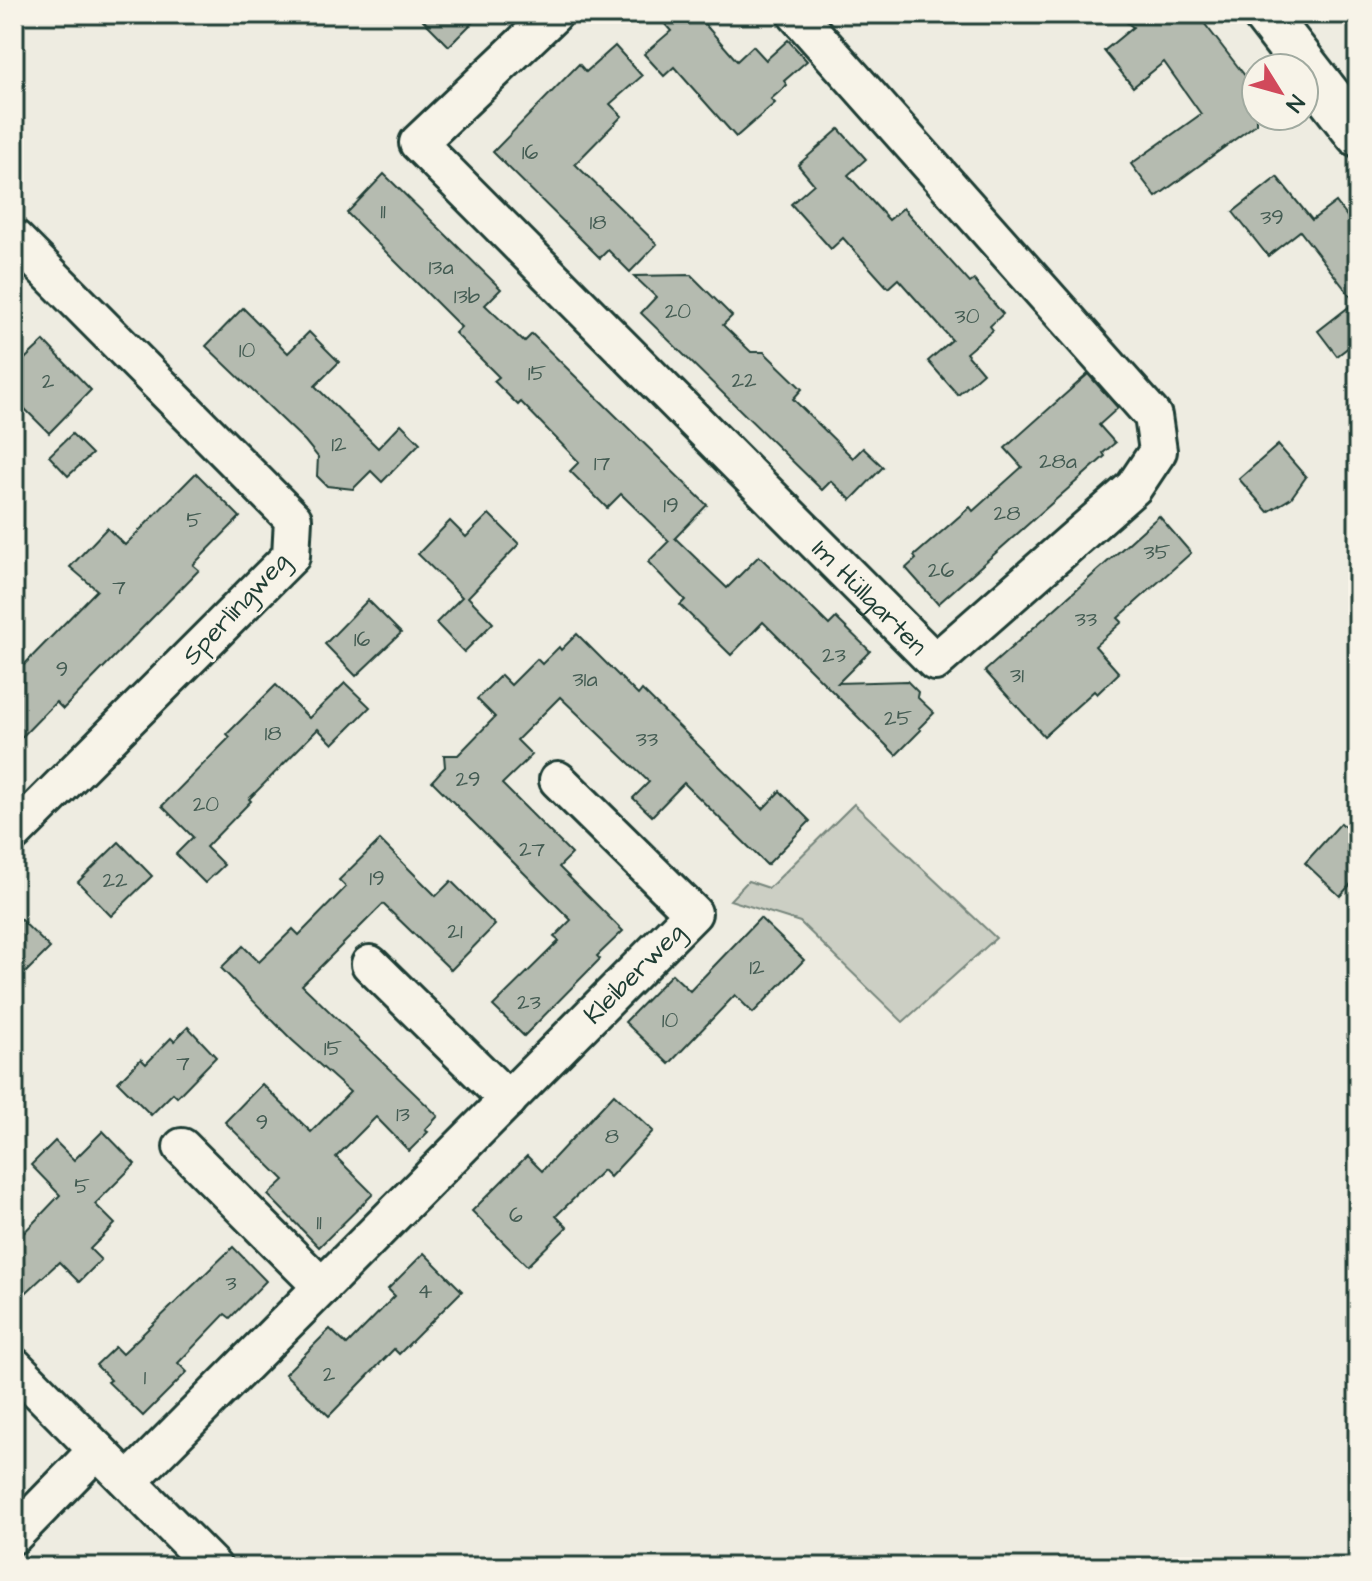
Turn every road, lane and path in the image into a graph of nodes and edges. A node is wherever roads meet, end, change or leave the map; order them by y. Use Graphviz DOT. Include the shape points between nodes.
graph roads {
  1 [pos="554,14"];
  2 [pos="796,14"];
  3 [pos="1265,14"];
  4 [pos="1358,134"];
  5 [pos="15,240"];
  6 [pos="558,780"];
  7 [pos="14,833"];
  8 [pos="370,964"];
  9 [pos="508,1100"];
  10 [pos="182,1147"];
  11 [pos="322,1287"];
  12 [pos="14,1366"];
  13 [pos="97,1450"];
  14 [pos="129,1481"];
  15 [pos="14,1535"];
  16 [pos="213,1567"];
  1 -- 2 [label="street, Im Hüllgarten" via="418,143 935,662 1134,487 1158,451 1153,416"];
  3 -- 4 [label="main road"];
  5 -- 7 [label="street, Sperlingweg" via="293,519 291,556"];
  6 -- 9 [label="street, Kleiberweg" via="693,913"];
  8 -- 9 [label="street"];
  9 -- 11 [label="street, Kleiberweg"];
  10 -- 11 [label="street"];
  11 -- 14 [label="street, Kleiberweg"];
  12 -- 13 [label="street"];
  13 -- 14 [label="street"];
  13 -- 15 [label="street"];
  14 -- 16 [label="street"];
}
